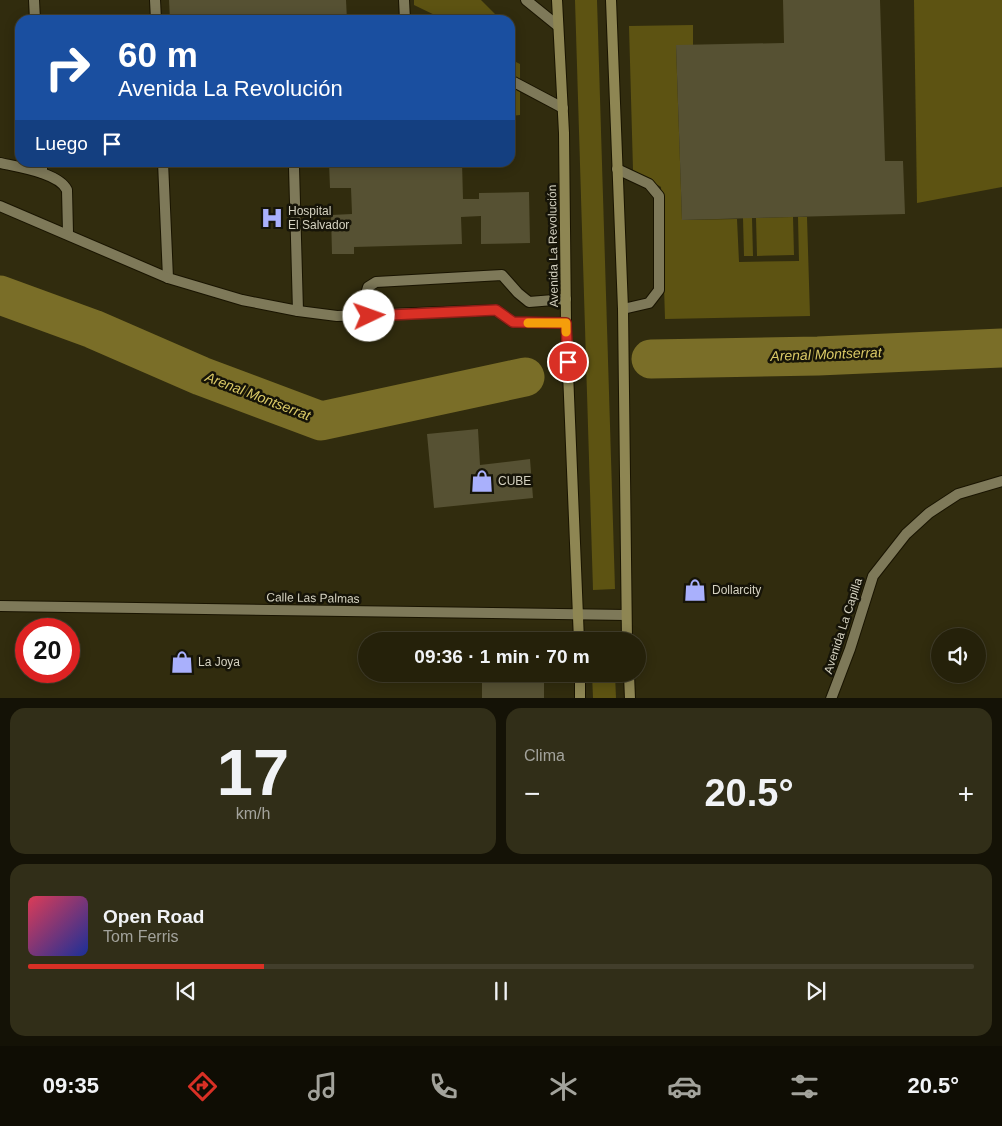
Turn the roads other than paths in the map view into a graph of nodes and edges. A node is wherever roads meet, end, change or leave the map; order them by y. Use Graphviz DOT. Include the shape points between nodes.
graph roads {
  1 [pos="34,0"];
  2 [pos="155,0"];
  3 [pos="404,0"];
  4 [pos="526,0"];
  5 [pos="557,0"];
  6 [pos="611,0"];
  7 [pos="35,15"];
  8 [pos="156,15"];
  9 [pos="405,15"];
  10 [pos="558,26"];
  11 [pos="515,83"];
  12 [pos="563,108"];
  13 [pos="0,163"];
  14 [pos="15,165"];
  15 [pos="163,167"];
  16 [pos="294,167"];
  17 [pos="42,168"];
  18 [pos="617,169"];
  19 [pos="0,206"];
  20 [pos="68,233"];
  21 [pos="168,278"];
  22 [pos="566,298"];
  23 [pos="623,309"];
  24 [pos="298,311"];
  25 [pos="369,316"];
  26 [pos="566,323"];
  27 [pos="1002,481"];
  28 [pos="0,606"];
  29 [pos="626,614"];
  30 [pos="579,615"];
  31 [pos="579,632"];
  32 [pos="627,632"];
  33 [pos="580,682"];
  34 [pos="629,682"];
  35 [pos="580,698"];
  36 [pos="630,698"];
  37 [pos="830,698"];
  1 -- 7 [label="street"];
  2 -- 8 [label="street"];
  3 -- 9 [label="street"];
  4 -- 10 [label="street"];
  5 -- 10 [label="main road, Avenida La Revolución"];
  6 -- 18 [label="main road"];
  10 -- 12 [label="main road, Avenida La Revolución"];
  11 -- 12 [label="street"];
  12 -- 22 [label="main road, Avenida La Revolución"];
  13 -- 14 [label="street"];
  15 -- 21 [label="street"];
  16 -- 24 [label="street"];
  17 -- 20 [label="street" via="67,190"];
  18 -- 23 [label="main road"];
  18 -- 23 [label="street" via="649,184 659,196 660,290 649,303"];
  19 -- 20 [label="street"];
  20 -- 21 [label="street" via="97,249"];
  21 -- 24 [label="street" via="214,293"];
  22 -- 25 [label="street" via="529,302 502,275 376,282 368,287 366,294"];
  22 -- 26 [label="main road, Avenida La Revolución"];
  23 -- 29 [label="main road"];
  24 -- 25 [label="street"];
  25 -- 26 [label="street" via="496,310 513,322"];
  26 -- 30 [label="main road, Avenida La Revolución"];
  27 -- 37 [label="street, Avenida La Capilla" via="958,494 929,513 906,534 878,569"];
  28 -- 30 [label="street, Calle Las Palmas"];
  29 -- 30 [label="street, Calle Las Palmas"];
  29 -- 32 [label="main road"];
  30 -- 31 [label="main road, Avenida La Revolución"];
  33 -- 35 [label="main road"];
  34 -- 36 [label="main road"];
}
